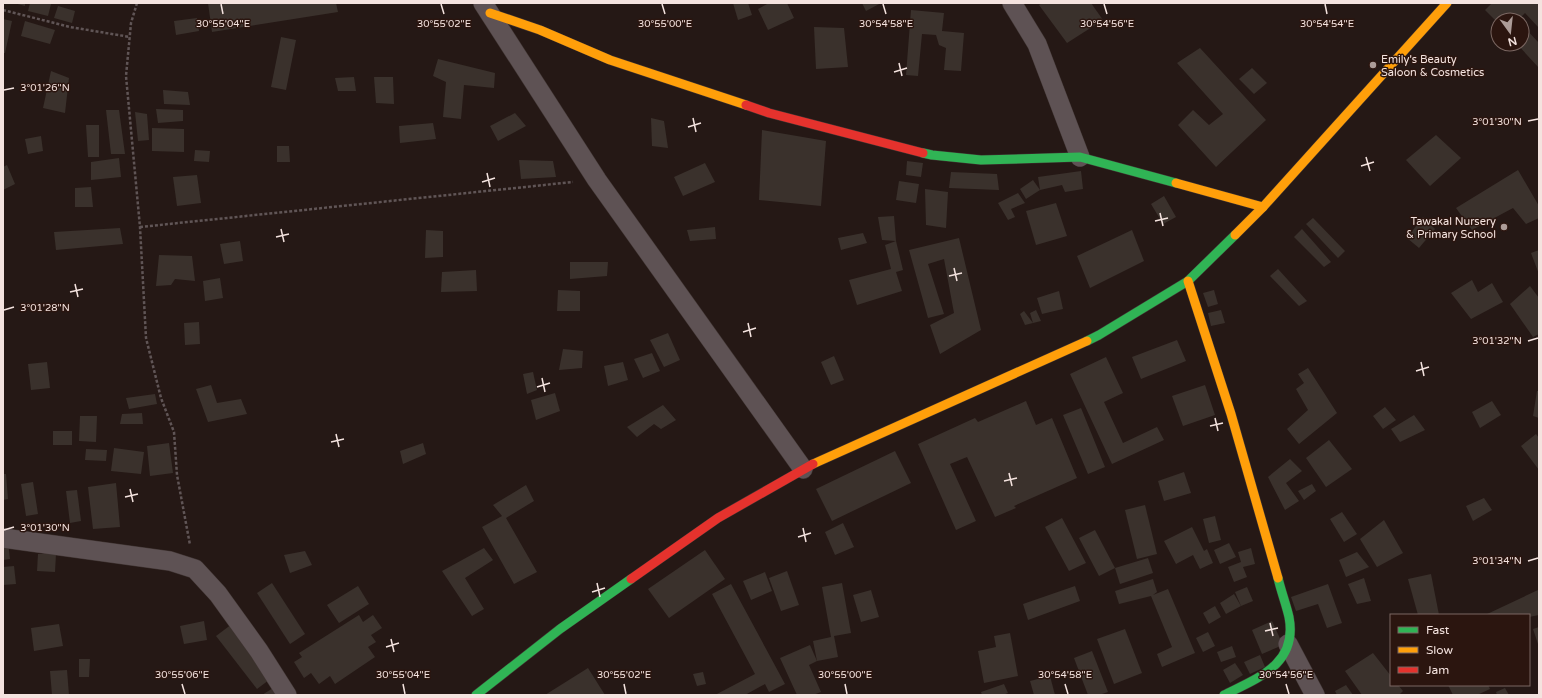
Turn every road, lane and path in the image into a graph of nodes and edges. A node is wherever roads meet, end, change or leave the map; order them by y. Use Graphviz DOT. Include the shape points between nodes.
graph roads {
  1 [pos="137,3"];
  2 [pos="1012,3"];
  3 [pos="1447,3"];
  4 [pos="486,8"];
  5 [pos="3,10"];
  6 [pos="130,37"];
  7 [pos="1080,157"];
  8 [pos="597,180"];
  9 [pos="1263,207"];
  10 [pos="140,227"];
  11 [pos="1188,281"];
  12 [pos="803,469"];
  13 [pos="3,538"];
  14 [pos="194,569"];
  15 [pos="1288,644"];
  16 [pos="287,695"];
  17 [pos="476,695"];
  18 [pos="1224,695"];
  19 [pos="1315,695"];
  1 -- 6 [label="path"];
  2 -- 7 [label="street" via="1037,44"];
  3 -- 9 [label="street"];
  4 -- 7 [label="street" via="610,60 769,113 932,155 981,160"];
  4 -- 8 [label="street"];
  5 -- 6 [label="path" via="70,27"];
  6 -- 10 [label="path" via="126,76"];
  7 -- 9 [label="street"];
  8 -- 10 [label="path"];
  8 -- 12 [label="street"];
  9 -- 11 [label="street"];
  10 -- 14 [label="path" via="146,338 161,398 174,432 177,475"];
  11 -- 12 [label="street" via="1099,335"];
  11 -- 15 [label="street" via="1231,414 1289,618"];
  12 -- 17 [label="street" via="718,518 560,629"];
  13 -- 14 [label="street" via="170,561"];
  14 -- 16 [label="street" via="218,594"];
  15 -- 18 [label="street" via="1276,667"];
  15 -- 19 [label="street"];
}
